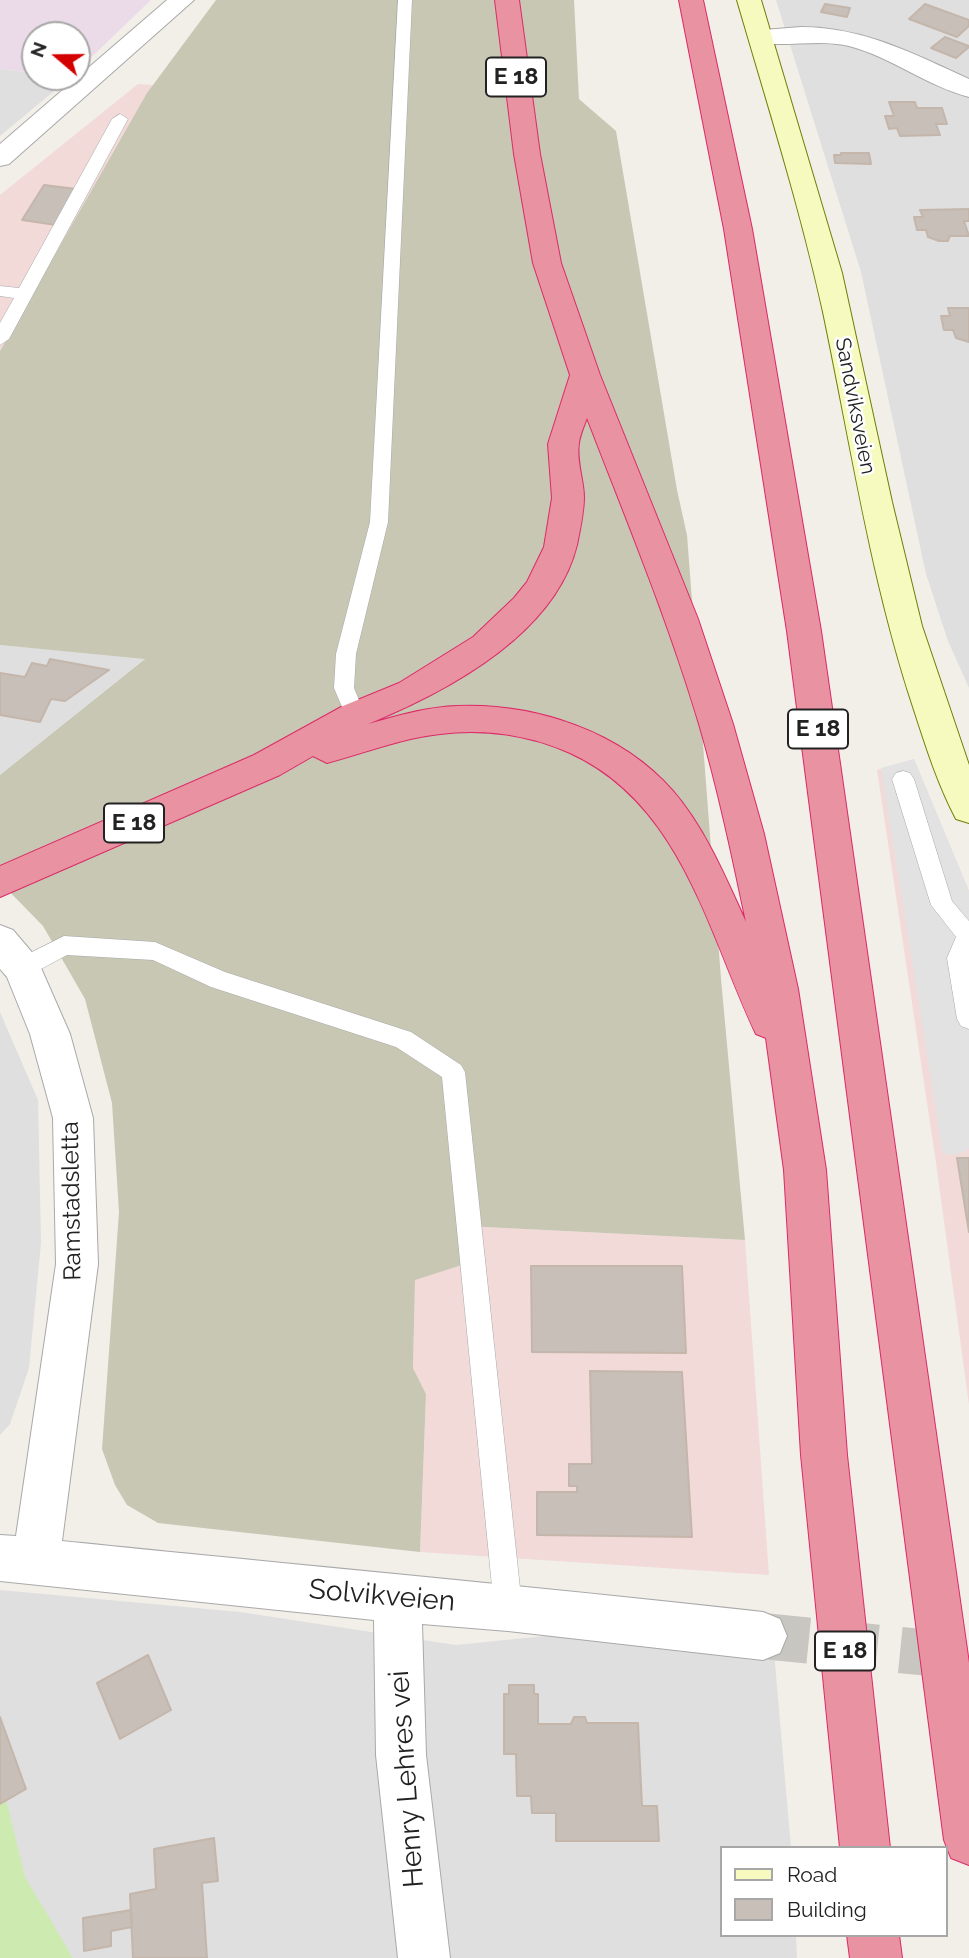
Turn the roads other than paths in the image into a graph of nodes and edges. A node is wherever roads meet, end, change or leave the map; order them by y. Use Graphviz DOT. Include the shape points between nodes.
graph roads {
  1 [pos="182,0"];
  2 [pos="405,0"];
  3 [pos="507,0"];
  4 [pos="691,0"];
  5 [pos="749,0"];
  6 [pos="760,36"];
  7 [pos="969,89"];
  8 [pos="120,120"];
  9 [pos="0,158"];
  10 [pos="0,290"];
  11 [pos="24,294"];
  12 [pos="0,339"];
  13 [pos="585,375"];
  14 [pos="355,715"];
  15 [pos="267,765"];
  16 [pos="902,779"];
  17 [pos="969,809"];
  18 [pos="0,882"];
  19 [pos="967,932"];
  20 [pos="11,954"];
  21 [pos="969,1019"];
  22 [pos="789,1066"];
  23 [pos="18,1559"];
  24 [pos="397,1600"];
  25 [pos="508,1607"];
  26 [pos="763,1636"];
  27 [pos="969,1840"];
  28 [pos="865,1846"];
  29 [pos="424,1958"];
  1 -- 9 [label="street"];
  2 -- 14 [label="lane" via="379,522 346,654 344,688"];
  3 -- 13 [label="highway, E 18" via="539,232"];
  4 -- 27 [label="highway, E 18" via="738,229 804,631"];
  5 -- 6 [label="main road, Sandviksveien"];
  6 -- 7 [label="street" via="843,37"];
  6 -- 17 [label="main road, Sandviksveien" via="817,230 908,642"];
  8 -- 11 [label="lane"];
  10 -- 11 [label="lane"];
  11 -- 12 [label="lane"];
  13 -- 14 [label="highway, E 18" via="562,444 568,481 566,522 541,587 518,617 485,646 411,692"];
  13 -- 22 [label="highway, E 18" via="681,619 716,724 760,895"];
  14 -- 15 [label="highway, E 18"];
  15 -- 18 [label="highway, E 18"];
  15 -- 22 [label="highway, E 18" via="397,729 457,719 516,723 573,737 623,766 661,802 699,864"];
  16 -- 19 [label="lane" via="942,905"];
  19 -- 21 [label="lane" via="958,958"];
  20 -- 23 [label="street, Ramstadsletta" via="50,1034 73,1118 77,1264"];
  20 -- 25 [label="lane" via="64,945 155,951 219,980 403,1039 453,1072"];
  22 -- 28 [label="highway, E 18" via="805,1170 824,1455"];
  23 -- 24 [label="street, Solvikveien"];
  24 -- 25 [label="street, Solvikveien"];
  24 -- 29 [label="street, Henry Lehres vei" via="401,1755"];
  25 -- 26 [label="street, Solvikveien"];
}
